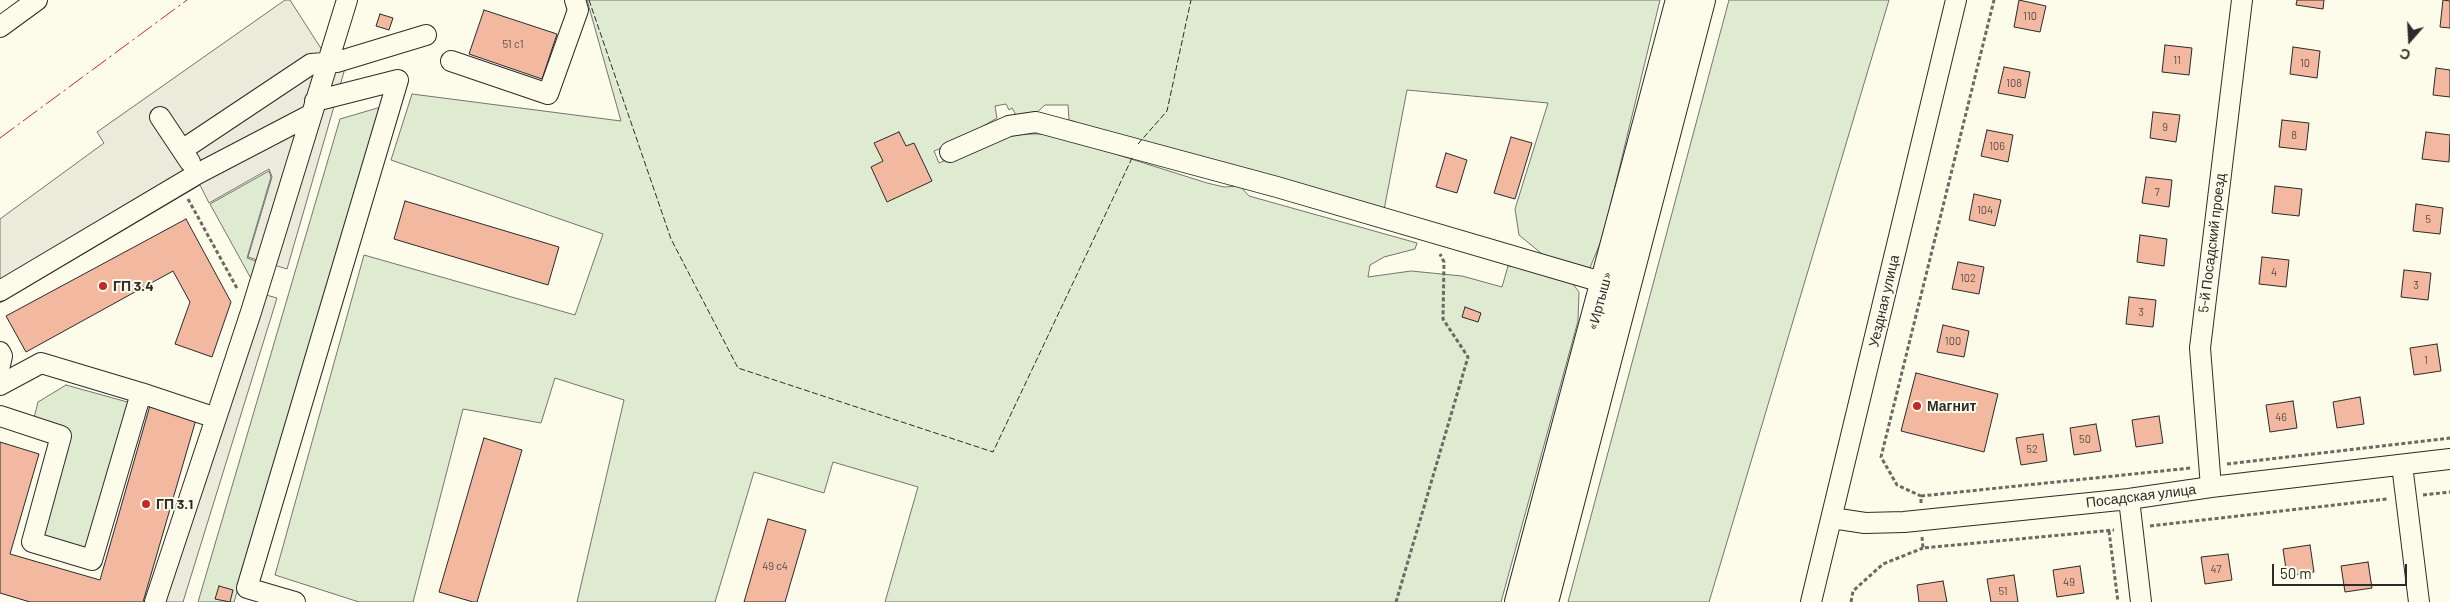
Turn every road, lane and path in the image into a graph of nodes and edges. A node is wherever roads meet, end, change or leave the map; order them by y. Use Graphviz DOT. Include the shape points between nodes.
graph roads {
  1 [pos="37,0"];
  2 [pos="347,0"];
  3 [pos="575,0"];
  4 [pos="1680,0"];
  5 [pos="1701,0"];
  6 [pos="1956,0"];
  7 [pos="1994,0"];
  8 [pos="2242,0"];
  9 [pos="0,27"];
  10 [pos="426,35"];
  11 [pos="451,61"];
  12 [pos="326,64"];
  13 [pos="312,108"];
  14 [pos="160,117"];
  15 [pos="182,150"];
  16 [pos="950,152"];
  17 [pos="189,180"];
  18 [pos="1428,230"];
  19 [pos="1605,283"];
  20 [pos="0,291"];
  21 [pos="251,312"];
  22 [pos="0,352"];
  23 [pos="0,365"];
  24 [pos="0,385"];
  25 [pos="141,393"];
  26 [pos="0,416"];
  27 [pos="216,418"];
  28 [pos="2450,438"];
  29 [pos="2450,460"];
  30 [pos="2402,464"];
  31 [pos="2210,466"];
  32 [pos="2212,486"];
  33 [pos="2450,492"];
  34 [pos="1921,496"];
  35 [pos="2406,497"];
  36 [pos="2129,499"];
  37 [pos="1832,518"];
  38 [pos="1920,520"];
  39 [pos="2132,528"];
  40 [pos="2109,531"];
  41 [pos="1923,548"];
  42 [pos="155,602"];
  43 [pos="295,602"];
  44 [pos="1396,602"];
  45 [pos="1519,602"];
  46 [pos="1544,602"];
  47 [pos="1811,602"];
  48 [pos="1851,602"];
  49 [pos="2118,602"];
  50 [pos="2141,602"];
  51 [pos="2419,602"];
  1 -- 9 [label="street"];
  2 -- 12 [label="street"];
  3 -- 11 [label="street" via="578,10 548,94"];
  4 -- 19 [label="highway, «Иртыш»"];
  5 -- 46 [label="highway, «Иртыш»"];
  6 -- 37 [label="street, Уездная улица"];
  7 -- 34 [label="path" via="1881,457 1897,485"];
  8 -- 31 [label="street, 5-й Посадский проезд" via="2200,348"];
  10 -- 12 [label="street"];
  12 -- 13 [label="street"];
  12 -- 15 [label="street" via="311,64"];
  13 -- 17 [label="street"];
  13 -- 21 [label="street"];
  13 -- 43 [label="street" via="398,80 247,588"];
  14 -- 15 [label="street"];
  15 -- 17 [label="street"];
  16 -- 18 [label="street" via="1008,126 1036,122"];
  17 -- 20 [label="street"];
  17 -- 21 [label="path"];
  18 -- 19 [label="street"];
  18 -- 44 [label="path" via="1444,262 1443,319 1468,357"];
  19 -- 45 [label="highway, «Иртыш»"];
  21 -- 27 [label="street"];
  22 -- 23 [label="street"];
  24 -- 25 [label="street" via="40,363"];
  25 -- 26 [label="street" via="92,560 32,542 61,436"];
  25 -- 27 [label="street"];
  27 -- 42 [label="street"];
  28 -- 31 [label="path"];
  29 -- 30 [label="street, Посадская улица"];
  30 -- 32 [label="street, Посадская улица"];
  30 -- 35 [label="street"];
  31 -- 32 [label="street, 5-й Посадский проезд"];
  31 -- 34 [label="path"];
  32 -- 36 [label="street, Посадская улица"];
  33 -- 35 [label="path"];
  34 -- 38 [label="path"];
  35 -- 39 [label="path"];
  35 -- 51 [label="street"];
  36 -- 38 [label="street, Посадская улица"];
  36 -- 39 [label="street"];
  37 -- 38 [label="street, Посадская улица" via="1865,523"];
  37 -- 47 [label="street, Уездная улица"];
  38 -- 41 [label="path"];
  39 -- 40 [label="path"];
  39 -- 50 [label="street"];
  40 -- 41 [label="path"];
  40 -- 49 [label="path"];
  41 -- 48 [label="path" via="1883,564 1854,591"];
}
